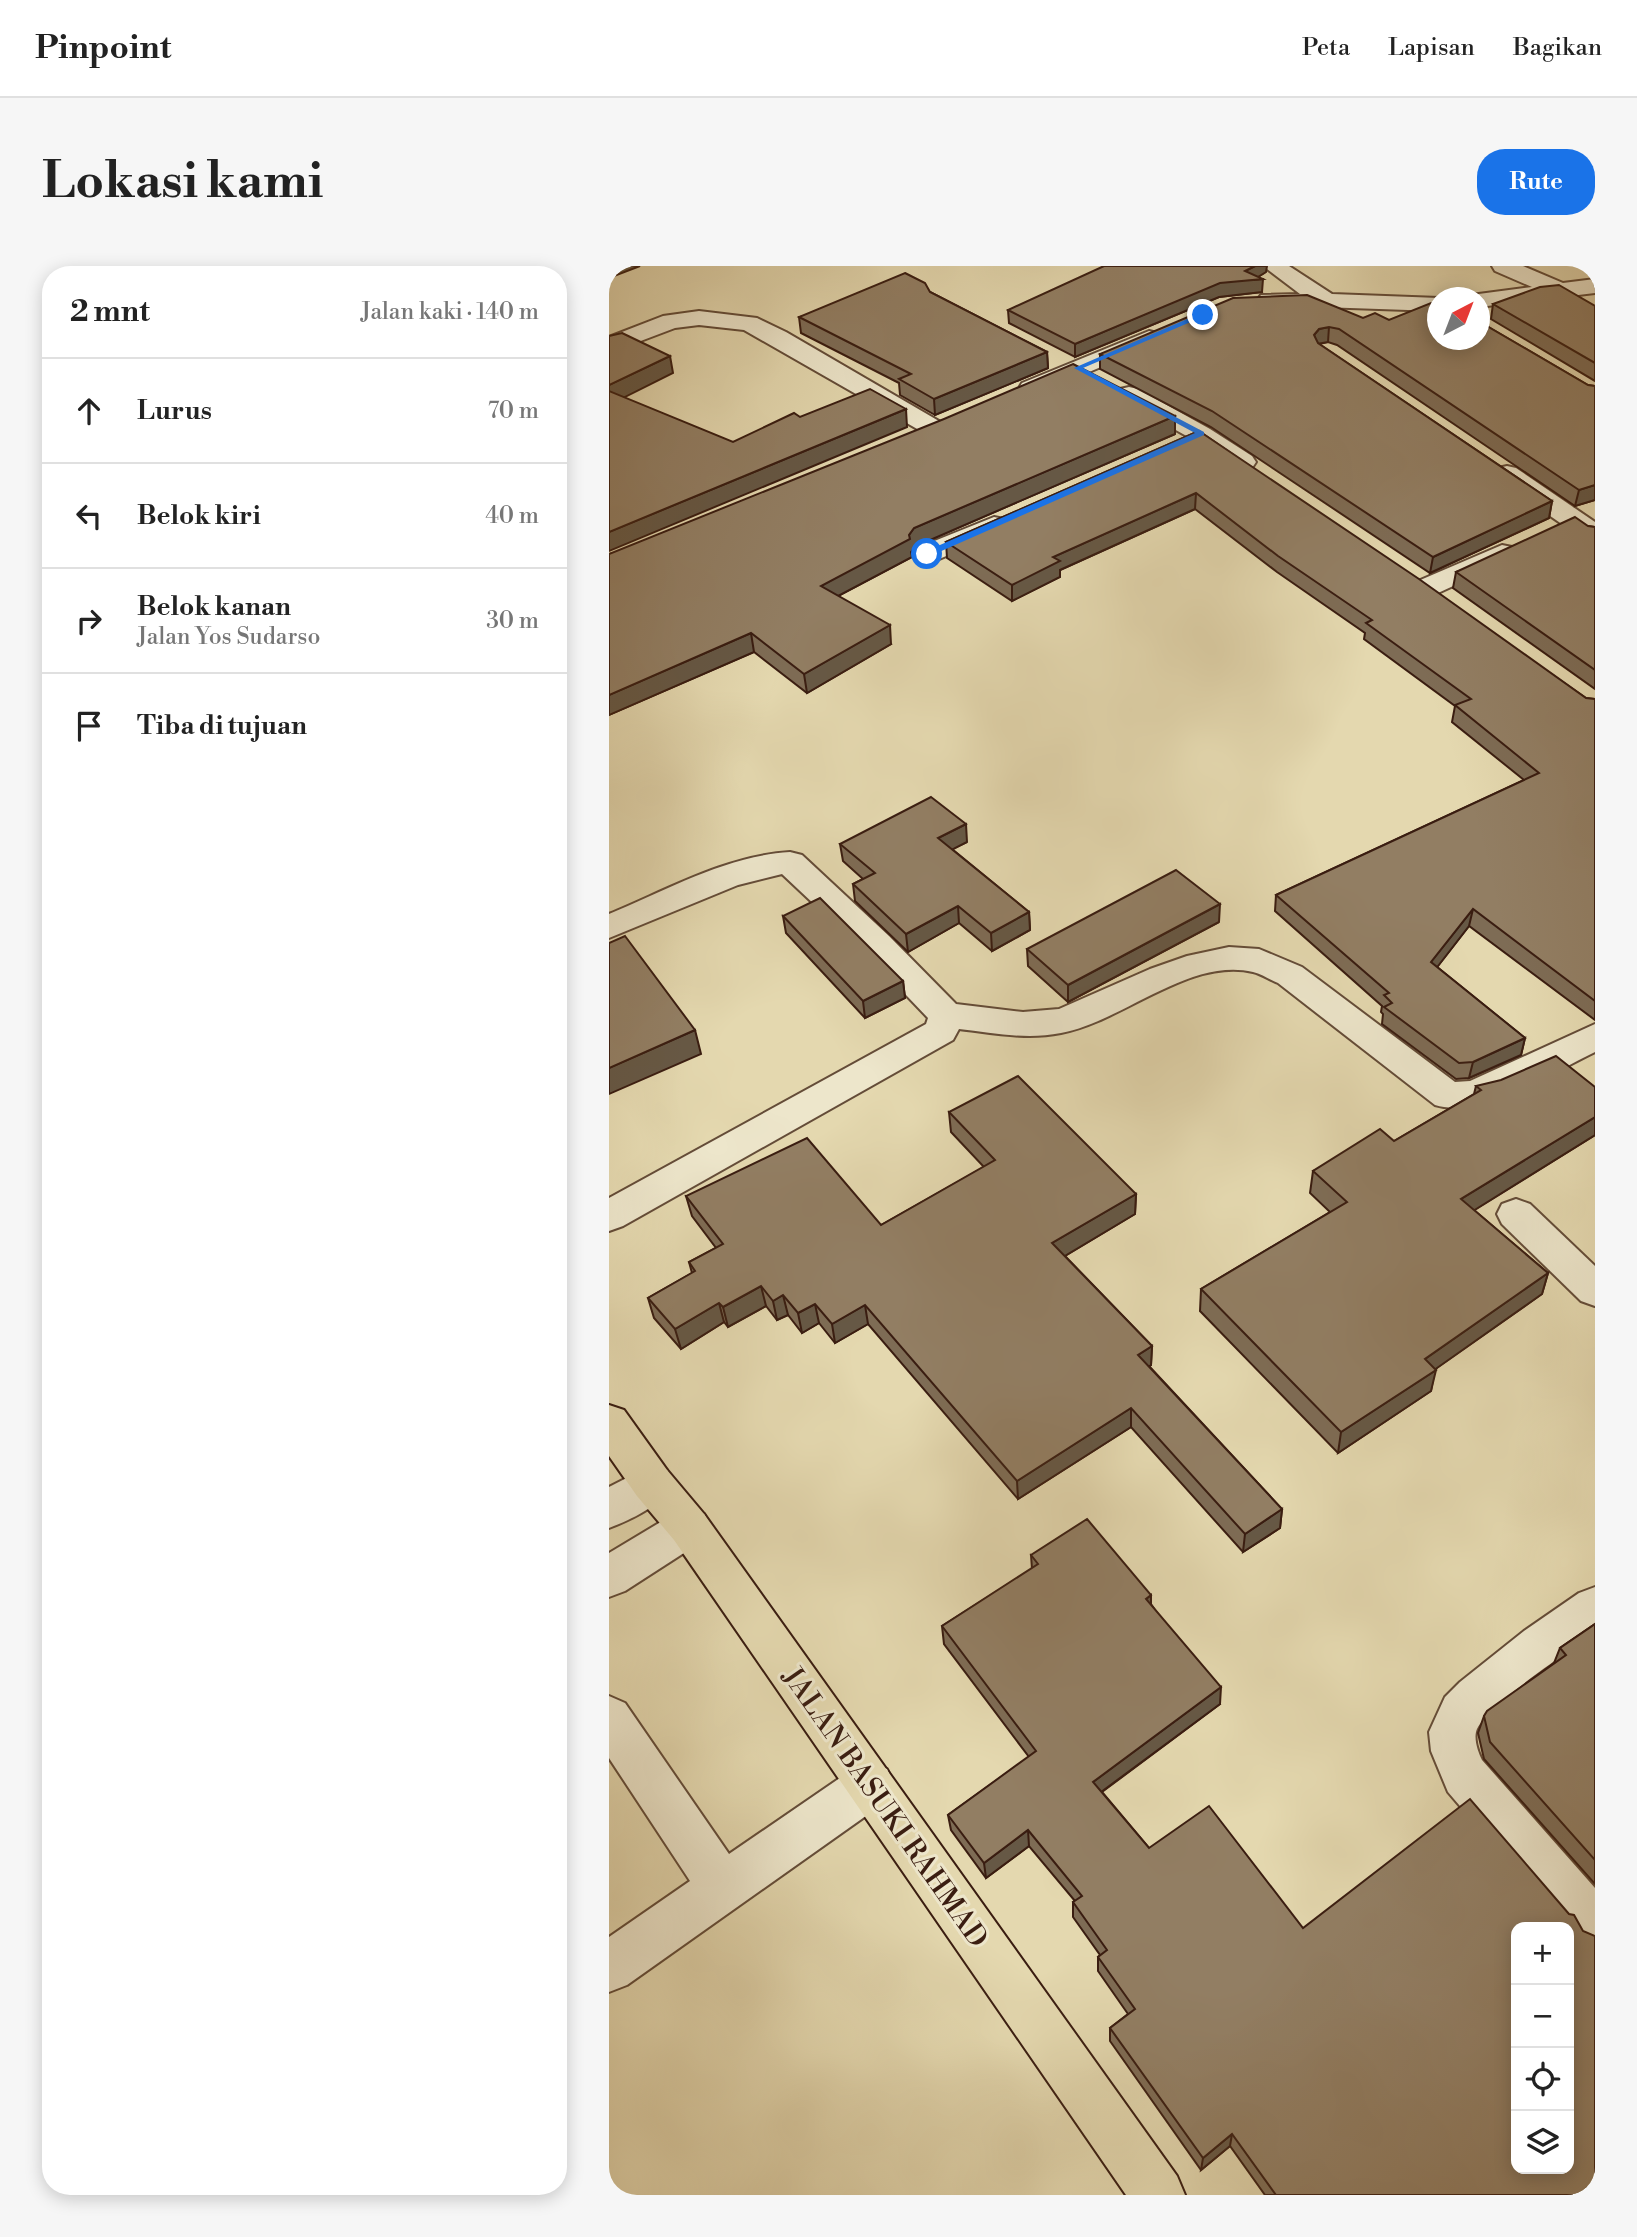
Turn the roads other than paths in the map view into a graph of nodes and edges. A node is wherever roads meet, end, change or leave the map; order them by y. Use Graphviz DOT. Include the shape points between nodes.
graph roads {
  1 [pos="1274,266"];
  2 [pos="1503,266"];
  3 [pos="1595,286"];
  4 [pos="1557,289"];
  5 [pos="1490,298"];
  6 [pos="1249,301"];
  7 [pos="1326,301"];
  8 [pos="1427,304"];
  9 [pos="1165,331"];
  10 [pos="616,336"];
  11 [pos="1050,356"];
  12 [pos="1077,368"];
  13 [pos="1006,398"];
  14 [pos="959,419"];
  15 [pos="935,429"];
  16 [pos="910,439"];
  17 [pos="1484,459"];
  18 [pos="1269,480"];
  19 [pos="1015,515"];
  20 [pos="1568,527"];
  21 [pos="927,554"];
  22 [pos="1405,571"];
  23 [pos="609,928"];
  24 [pos="946,1014"];
  25 [pos="1595,1037"];
  26 [pos="1516,1214"];
  27 [pos="609,1216"];
  28 [pos="1595,1290"];
  29 [pos="609,1422"];
  30 [pos="652,1483"];
  31 [pos="609,1509"];
  32 [pos="689,1527"];
  33 [pos="609,1577"];
  34 [pos="1595,1607"];
  35 [pos="609,1717"];
  36 [pos="870,1785"];
  37 [pos="723,1888"];
  38 [pos="1595,1926"];
  39 [pos="609,1967"];
  40 [pos="1159,2195"];
  1 -- 7 [label="street"];
  2 -- 4 [label="street"];
  3 -- 4 [label="street"];
  4 -- 5 [label="street"];
  6 -- 7 [label="street"];
  7 -- 8 [label="street"];
  9 -- 12 [label="street"];
  10 -- 15 [label="street" via="685,319 749,323"];
  11 -- 12 [label="street"];
  12 -- 13 [label="street"];
  12 -- 18 [label="street" via="1189,439"];
  14 -- 15 [label="street"];
  15 -- 16 [label="street"];
  17 -- 20 [label="street"];
  19 -- 21 [label="street"];
  20 -- 22 [label="street" via="1439,595"];
  23 -- 24 [label="street" via="746,871 790,863"];
  24 -- 25 [label="street" via="1023,1024 1061,1021 1162,977 1230,959 1259,961 1290,975 1448,1096 1475,1094"];
  24 -- 27 [label="street" via="941,1031"];
  26 -- 28 [label="street"];
  29 -- 30 [label="main road, JALAN BASUKI RAHMAD"];
  30 -- 31 [label="street"];
  30 -- 32 [label="main road, JALAN BASUKI RAHMAD"];
  32 -- 33 [label="street"];
  32 -- 36 [label="main road, JALAN BASUKI RAHMAD"];
  34 -- 38 [label="street" via="1472,1699 1455,1723 1453,1749 1465,1776"];
  35 -- 37 [label="street"];
  36 -- 37 [label="street"];
  36 -- 40 [label="main road, JALAN BASUKI RAHMAD"];
  37 -- 39 [label="street"];
}
